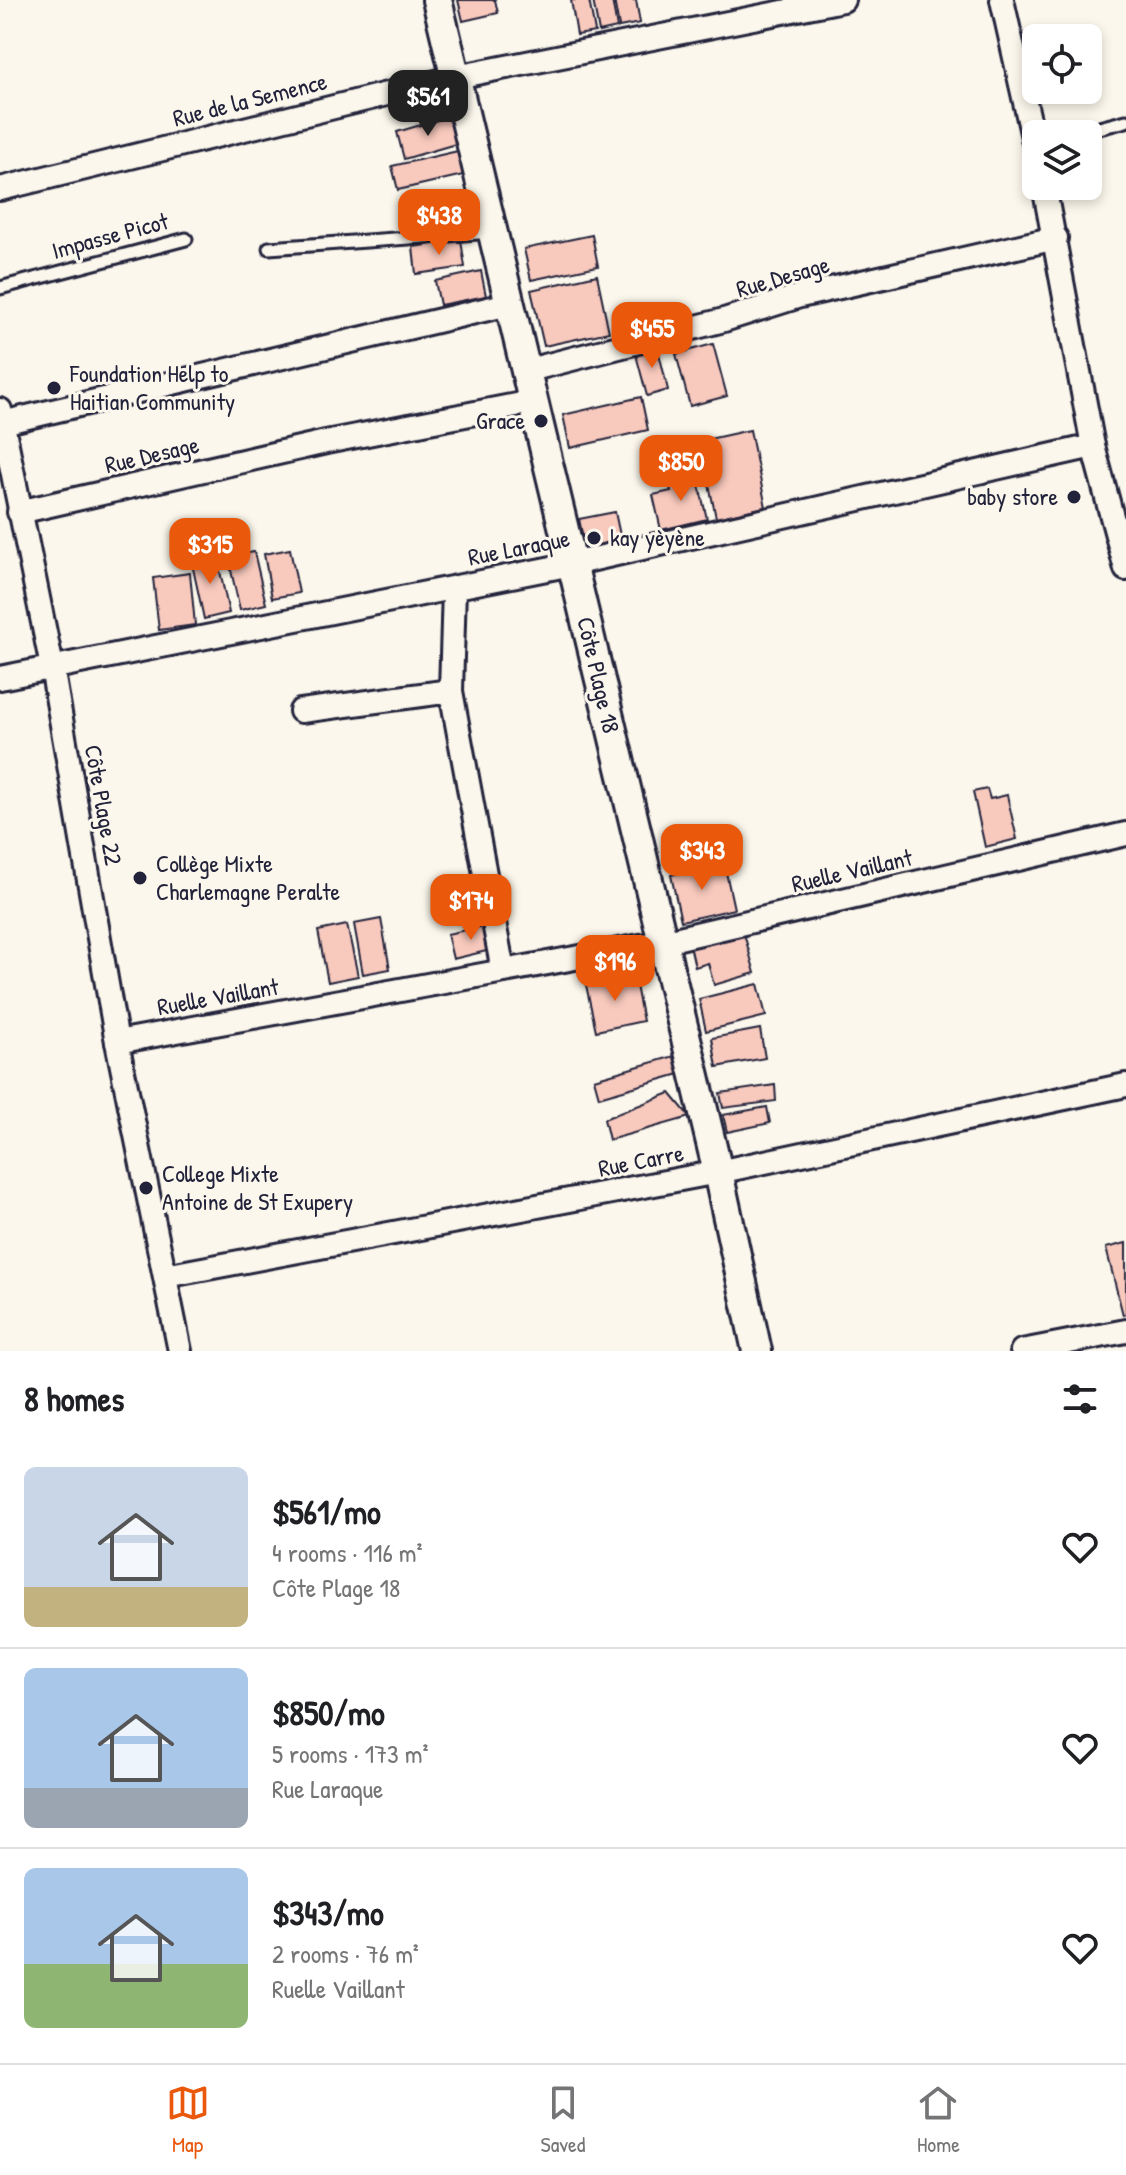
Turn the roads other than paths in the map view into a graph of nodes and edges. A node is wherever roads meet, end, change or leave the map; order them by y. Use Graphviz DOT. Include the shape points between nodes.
graph roads {
  1 [pos="437,0"];
  2 [pos="843,0"];
  3 [pos="1002,0"];
  4 [pos="456,77"];
  5 [pos="1030,120"];
  6 [pos="1126,121"];
  7 [pos="1102,127"];
  8 [pos="0,189"];
  9 [pos="1047,200"];
  10 [pos="492,232"];
  11 [pos="1056,238"];
  12 [pos="186,239"];
  13 [pos="269,248"];
  14 [pos="0,288"];
  15 [pos="509,304"];
  16 [pos="525,371"];
  17 [pos="532,402"];
  18 [pos="1,416"];
  19 [pos="1093,446"];
  20 [pos="19,512"];
  21 [pos="572,564"];
  22 [pos="1126,569"];
  23 [pos="454,588"];
  24 [pos="52,667"];
  25 [pos="0,678"];
  26 [pos="451,691"];
  27 [pos="301,711"];
  28 [pos="1126,834"];
  29 [pos="662,942"];
  30 [pos="503,971"];
  31 [pos="117,1042"];
  32 [pos="1126,1085"];
  33 [pos="718,1172"];
  34 [pos="165,1276"];
  35 [pos="1126,1331"];
  36 [pos="180,1351"];
  37 [pos="757,1351"];
  38 [pos="1022,1351"];
  1 -- 4 [label="street, Côte Plage 18"];
  2 -- 4 [label="street, Rue de la Semence"];
  3 -- 5 [label="street"];
  4 -- 8 [label="street, Rue de la Semence"];
  4 -- 10 [label="street, Côte Plage 18"];
  6 -- 7 [label="lane"];
  9 -- 11 [label="street"];
  10 -- 13 [label="lane"];
  10 -- 15 [label="street, Côte Plage 18"];
  11 -- 16 [label="street, Rue Desage" via="800,296"];
  11 -- 19 [label="street"];
  12 -- 14 [label="lane, Impasse Picot"];
  15 -- 16 [label="street, Côte Plage 18"];
  15 -- 18 [label="street"];
  16 -- 17 [label="street, Côte Plage 18"];
  17 -- 20 [label="street, Rue Desage" via="326,442"];
  17 -- 21 [label="street, Côte Plage 18"];
  18 -- 20 [label="street, Côte Plage 22"];
  19 -- 21 [label="street, Rue Laraque"];
  19 -- 22 [label="street" via="1113,500"];
  20 -- 24 [label="street, Côte Plage 22"];
  21 -- 23 [label="street, Rue Laraque"];
  21 -- 29 [label="street, Côte Plage 18"];
  23 -- 24 [label="street, Rue Laraque"];
  23 -- 26 [label="street"];
  24 -- 25 [label="street, Rue Laraque"];
  24 -- 31 [label="street, Côte Plage 22"];
  26 -- 27 [label="street"];
  26 -- 30 [label="street"];
  28 -- 29 [label="street, Ruelle Vaillant"];
  29 -- 30 [label="street, Ruelle Vaillant"];
  29 -- 33 [label="street, Côte Plage 18"];
  30 -- 31 [label="street, Ruelle Vaillant"];
  31 -- 34 [label="street, Côte Plage 22"];
  32 -- 33 [label="street, Rue Carre"];
  33 -- 34 [label="street, Rue Carre"];
  33 -- 37 [label="street, Côte Plage 18"];
  34 -- 36 [label="street, Côte Plage 22"];
  35 -- 38 [label="street"];
}
